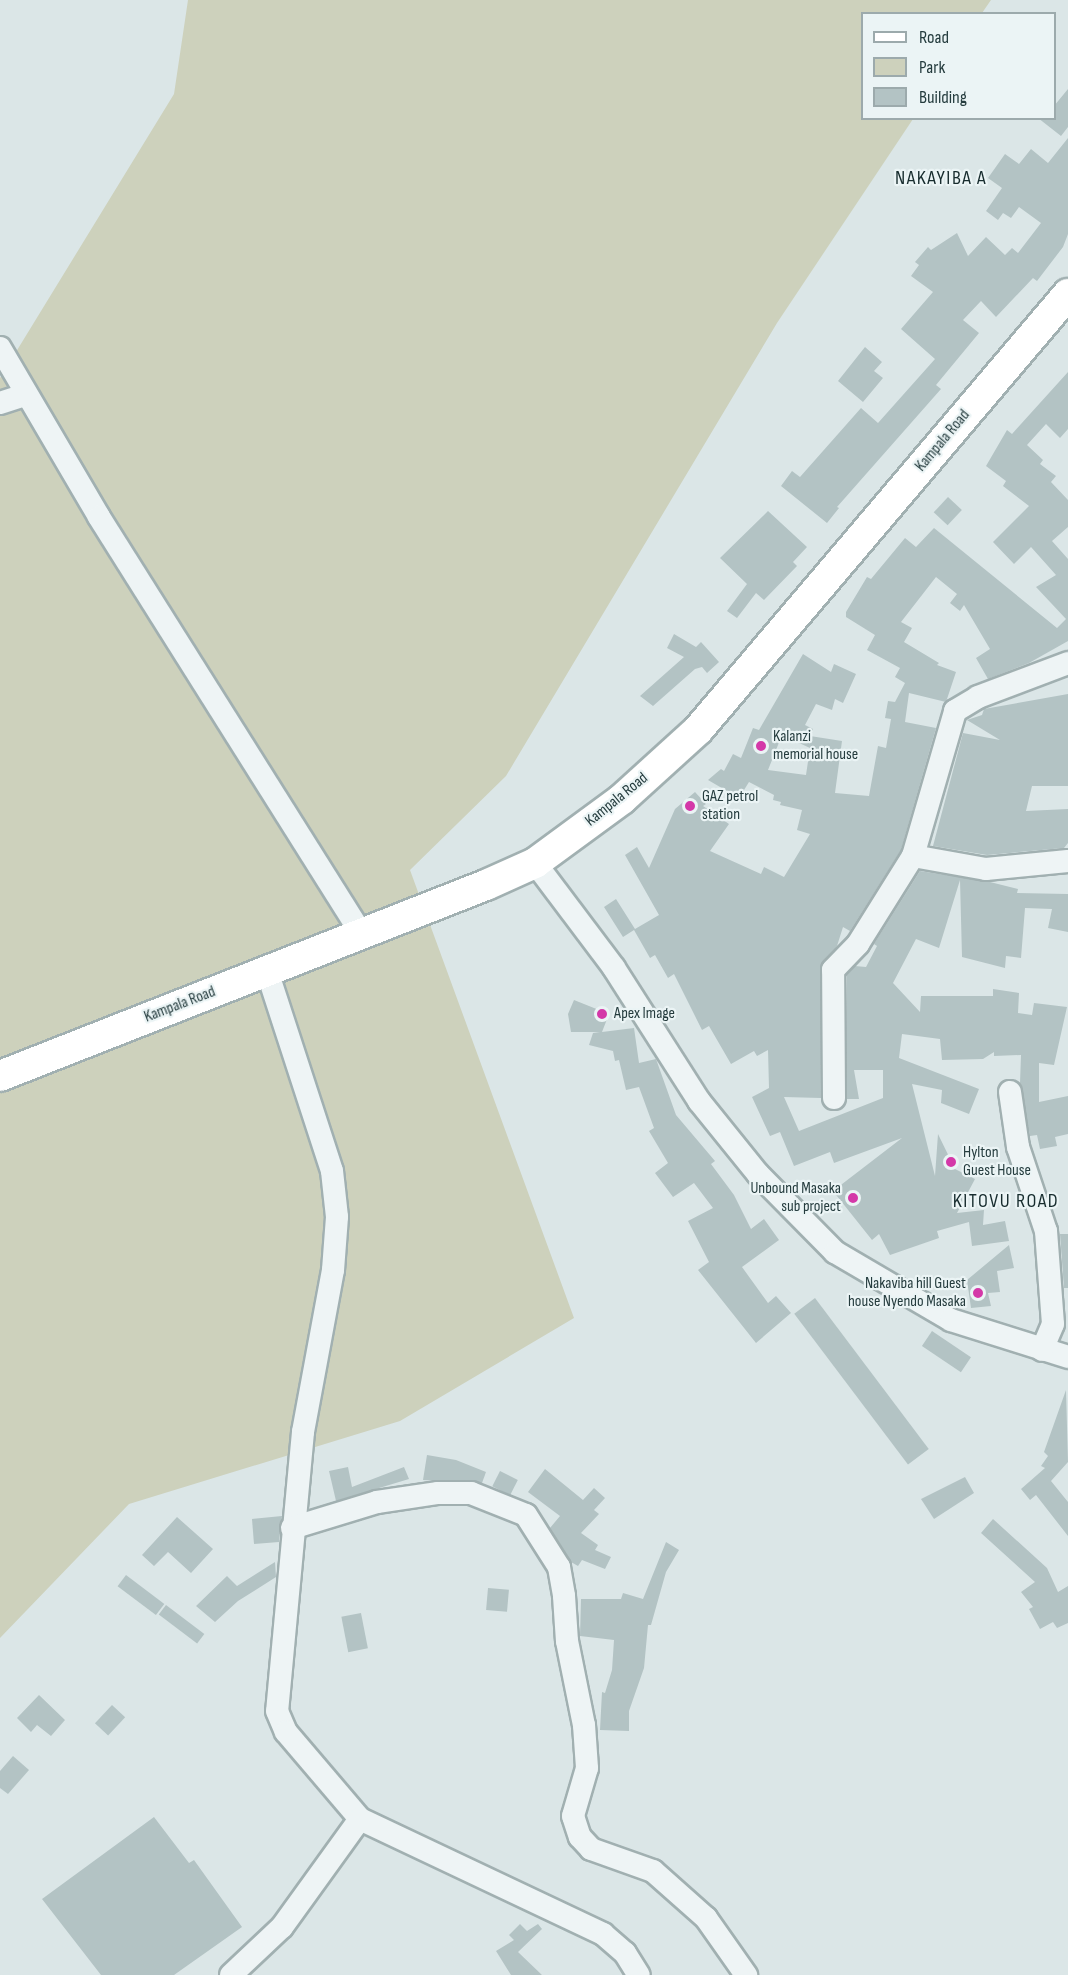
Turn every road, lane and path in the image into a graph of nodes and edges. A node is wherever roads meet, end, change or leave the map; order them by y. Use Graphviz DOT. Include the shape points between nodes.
graph roads {
  1 [pos="1068,294"];
  2 [pos="0,348"];
  3 [pos="25,394"];
  4 [pos="0,403"];
  5 [pos="1068,663"];
  6 [pos="913,856"];
  7 [pos="1068,861"];
  8 [pos="535,862"];
  9 [pos="360,932"];
  10 [pos="267,971"];
  11 [pos="0,1076"];
  12 [pos="1010,1092"];
  13 [pos="834,1098"];
  14 [pos="1042,1350"];
  15 [pos="1068,1357"];
  16 [pos="292,1528"];
  17 [pos="360,1819"];
  18 [pos="231,1975"];
  19 [pos="639,1975"];
  20 [pos="746,1975"];
  1 -- 8 [label="main road, Kampala Road" via="698,730 622,799"];
  2 -- 3 [label="street"];
  3 -- 4 [label="street"];
  3 -- 9 [label="street"];
  5 -- 6 [label="street" via="978,697 955,711"];
  6 -- 7 [label="street" via="986,869"];
  6 -- 13 [label="street" via="858,944 833,970"];
  8 -- 9 [label="main road, Kampala Road" via="486,885"];
  8 -- 14 [label="street" via="614,968 699,1101 758,1174 835,1252 951,1320"];
  9 -- 10 [label="main road, Kampala Road"];
  10 -- 11 [label="main road, Kampala Road"];
  10 -- 16 [label="street" via="332,1171 337,1217 333,1270 303,1432"];
  12 -- 14 [label="street" via="1018,1147 1046,1231 1053,1324"];
  14 -- 15 [label="street"];
  16 -- 17 [label="street" via="277,1711 286,1732"];
  16 -- 20 [label="street" via="377,1502 438,1493 471,1493 526,1515 559,1567 564,1596 567,1641 584,1725 586,1768 573,1816 580,1837 591,1849 652,1871 706,1918"];
  17 -- 18 [label="street" via="282,1927"];
  17 -- 19 [label="street" via="603,1934 625,1953"];
}
